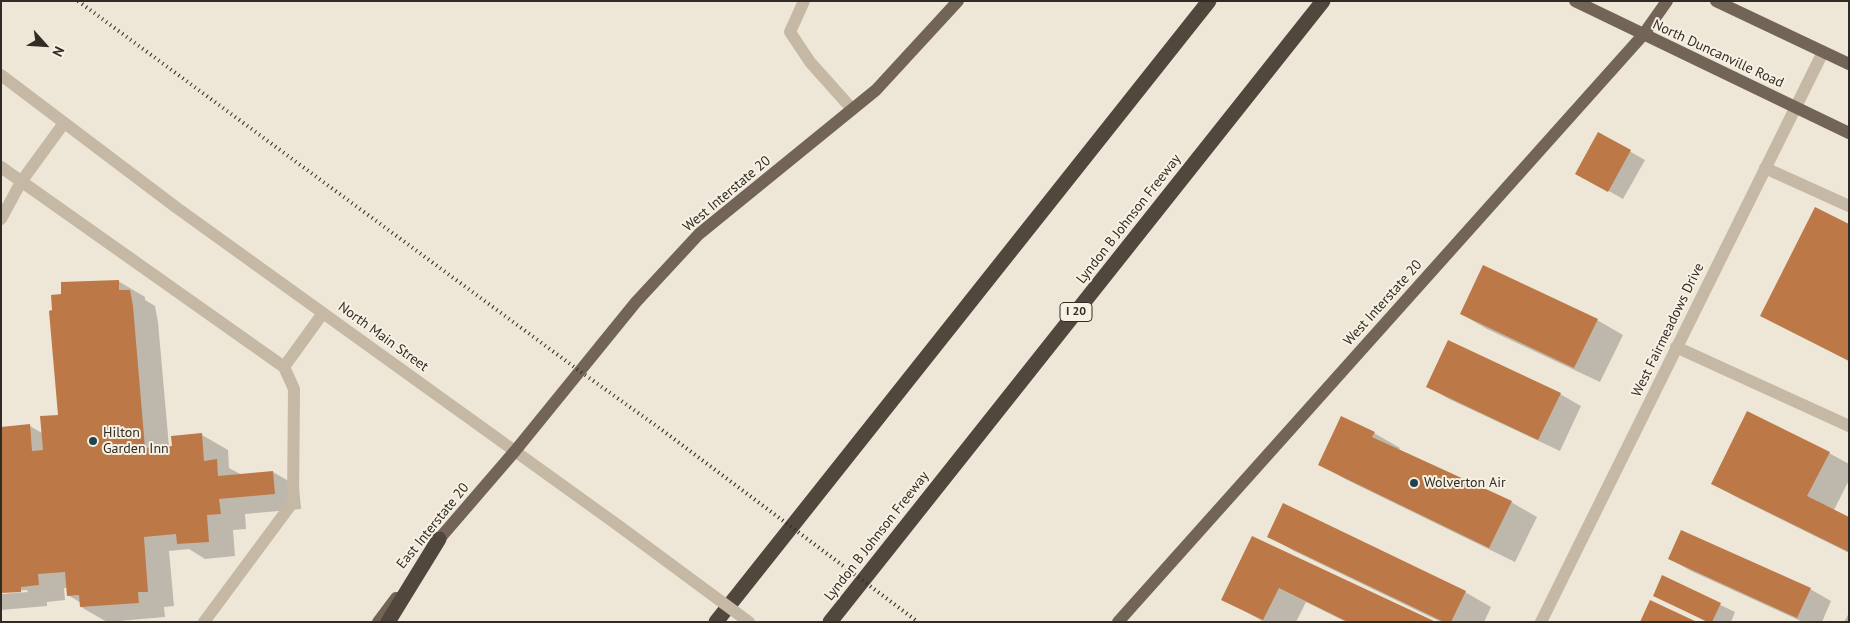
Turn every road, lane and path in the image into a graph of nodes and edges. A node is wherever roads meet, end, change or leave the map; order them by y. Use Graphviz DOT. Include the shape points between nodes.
graph roads {
  1 [pos="804,1"];
  2 [pos="958,1"];
  3 [pos="1209,1"];
  4 [pos="1323,1"];
  5 [pos="1575,1"];
  6 [pos="1667,1"];
  7 [pos="1716,1"];
  8 [pos="1643,35"];
  9 [pos="1823,52"];
  10 [pos="1849,64"];
  11 [pos="1,75"];
  12 [pos="1795,107"];
  13 [pos="852,109"];
  14 [pos="64,122"];
  15 [pos="1849,134"];
  16 [pos="1,167"];
  17 [pos="1765,168"];
  18 [pos="21,182"];
  19 [pos="1849,206"];
  20 [pos="1,219"];
  21 [pos="323,313"];
  22 [pos="1676,347"];
  23 [pos="284,367"];
  24 [pos="1849,426"];
  25 [pos="515,451"];
  26 [pos="439,539"];
  27 [pos="204,622"];
  28 [pos="378,622"];
  29 [pos="388,622"];
  30 [pos="716,622"];
  31 [pos="748,622"];
  32 [pos="830,622"];
  33 [pos="1118,622"];
  34 [pos="1541,622"];
  1 -- 13 [label="street" via="790,32 810,62"];
  2 -- 13 [label="main road, West Interstate 20" via="876,90"];
  3 -- 30 [label="highway"];
  4 -- 32 [label="highway, Lyndon B Johnson Freeway / I 20"];
  5 -- 8 [label="main road, North Duncanville Road"];
  6 -- 8 [label="main road, West Interstate 20"];
  7 -- 9 [label="main road"];
  8 -- 12 [label="main road, North Duncanville Road"];
  8 -- 33 [label="main road, West Interstate 20"];
  9 -- 10 [label="main road"];
  9 -- 12 [label="street, West Fairmeadows Drive"];
  11 -- 14 [label="street, North Main Street"];
  12 -- 15 [label="main road, North Duncanville Road"];
  12 -- 17 [label="street, West Fairmeadows Drive"];
  13 -- 25 [label="main road, West Interstate 20" via="699,234 636,302"];
  14 -- 18 [label="street"];
  14 -- 21 [label="street, North Main Street"];
  16 -- 18 [label="street"];
  17 -- 19 [label="street"];
  17 -- 22 [label="street, West Fairmeadows Drive"];
  18 -- 20 [label="street"];
  18 -- 23 [label="street"];
  21 -- 23 [label="street"];
  21 -- 25 [label="street, North Main Street"];
  22 -- 24 [label="street"];
  22 -- 34 [label="street, West Fairmeadows Drive"];
  23 -- 27 [label="street" via="294,389 293,502"];
  25 -- 26 [label="main road, East Interstate 20"];
  25 -- 31 [label="street, North Main Street, bridge"];
  26 -- 28 [label="main road, East Interstate 20"];
  26 -- 29 [label="highway"];
}
